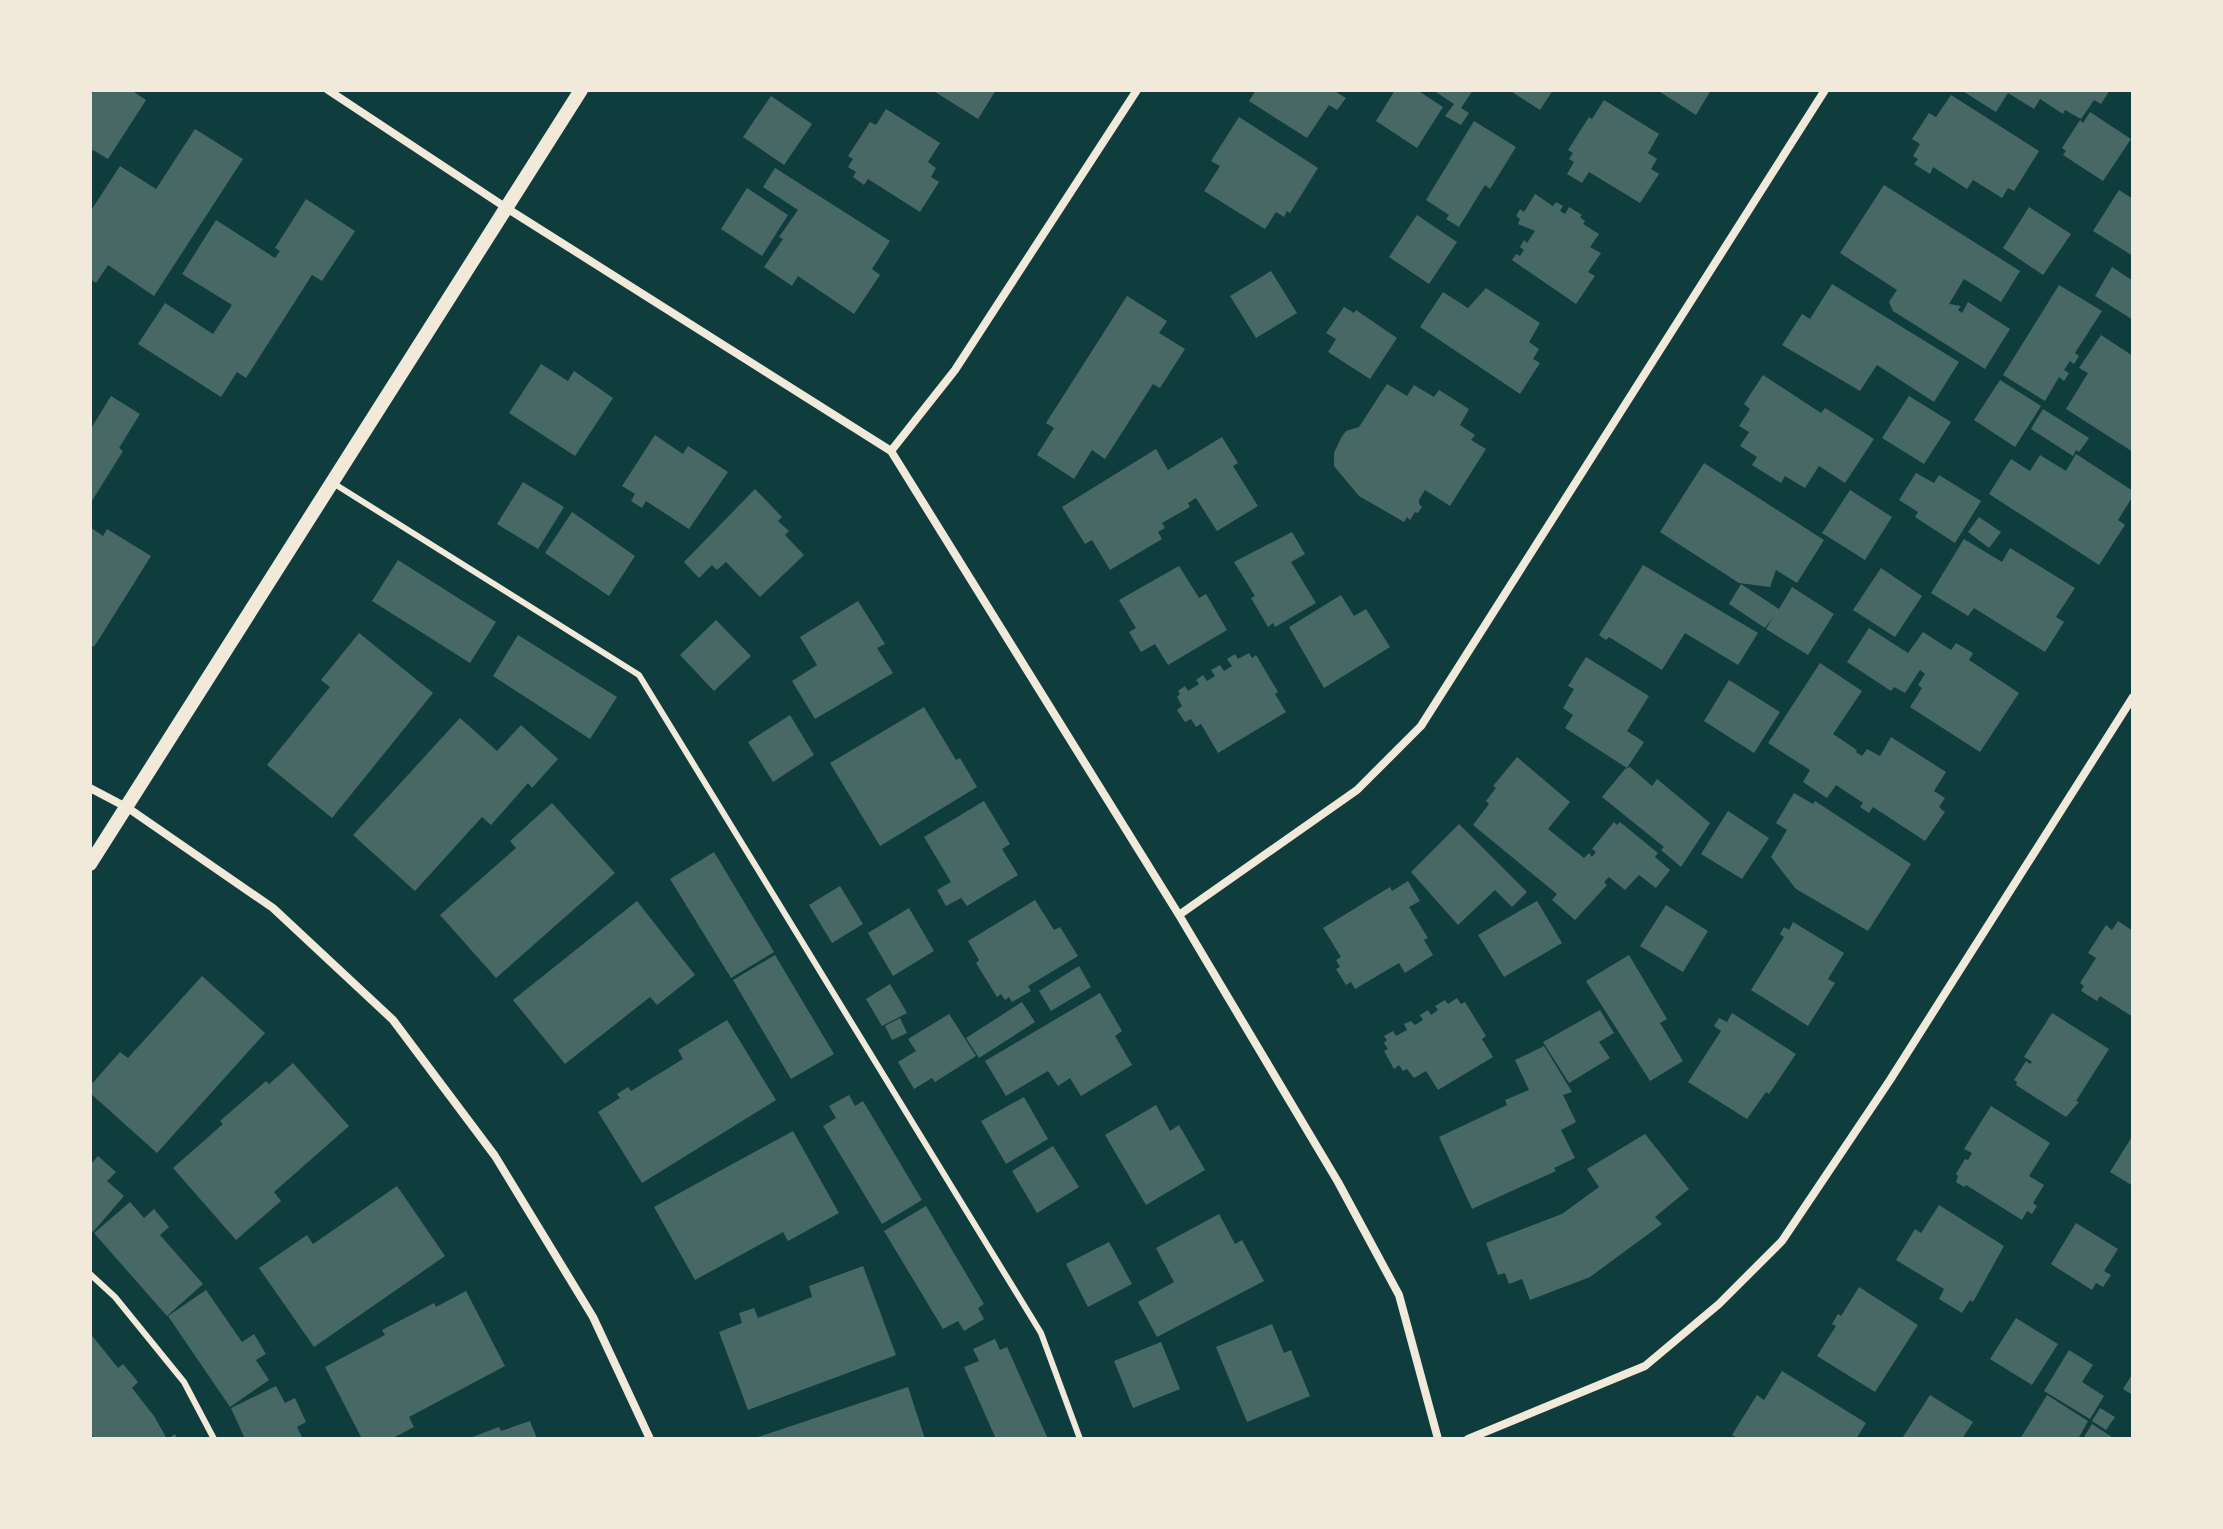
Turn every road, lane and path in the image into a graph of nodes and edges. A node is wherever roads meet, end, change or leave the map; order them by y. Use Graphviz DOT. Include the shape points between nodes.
graph roads {
  1 [pos="328,90"];
  2 [pos="581,90"];
  3 [pos="1137,90"];
  4 [pos="1825,90"];
  5 [pos="505,207"];
  6 [pos="891,451"];
  7 [pos="333,483"];
  8 [pos="2133,697"];
  9 [pos="90,788"];
  10 [pos="128,808"];
  11 [pos="90,864"];
  12 [pos="1179,915"];
  13 [pos="90,1274"];
  14 [pos="214,1439"];
  15 [pos="650,1439"];
  16 [pos="1080,1439"];
  17 [pos="1438,1439"];
  18 [pos="1468,1439"];
  1 -- 5 [label="street"];
  2 -- 5 [label="street"];
  3 -- 6 [label="street" via="955,370"];
  4 -- 12 [label="street" via="1421,726 1357,790"];
  5 -- 6 [label="street"];
  5 -- 7 [label="street"];
  6 -- 12 [label="street"];
  7 -- 10 [label="street"];
  7 -- 16 [label="lane" via="639,675 1041,1333"];
  8 -- 18 [label="street" via="1782,1241 1719,1304 1645,1366"];
  9 -- 10 [label="street"];
  10 -- 11 [label="street"];
  10 -- 15 [label="street" via="273,908 393,1020 495,1156 593,1317"];
  12 -- 17 [label="street" via="1399,1295"];
  13 -- 14 [label="lane" via="184,1382"];
}
